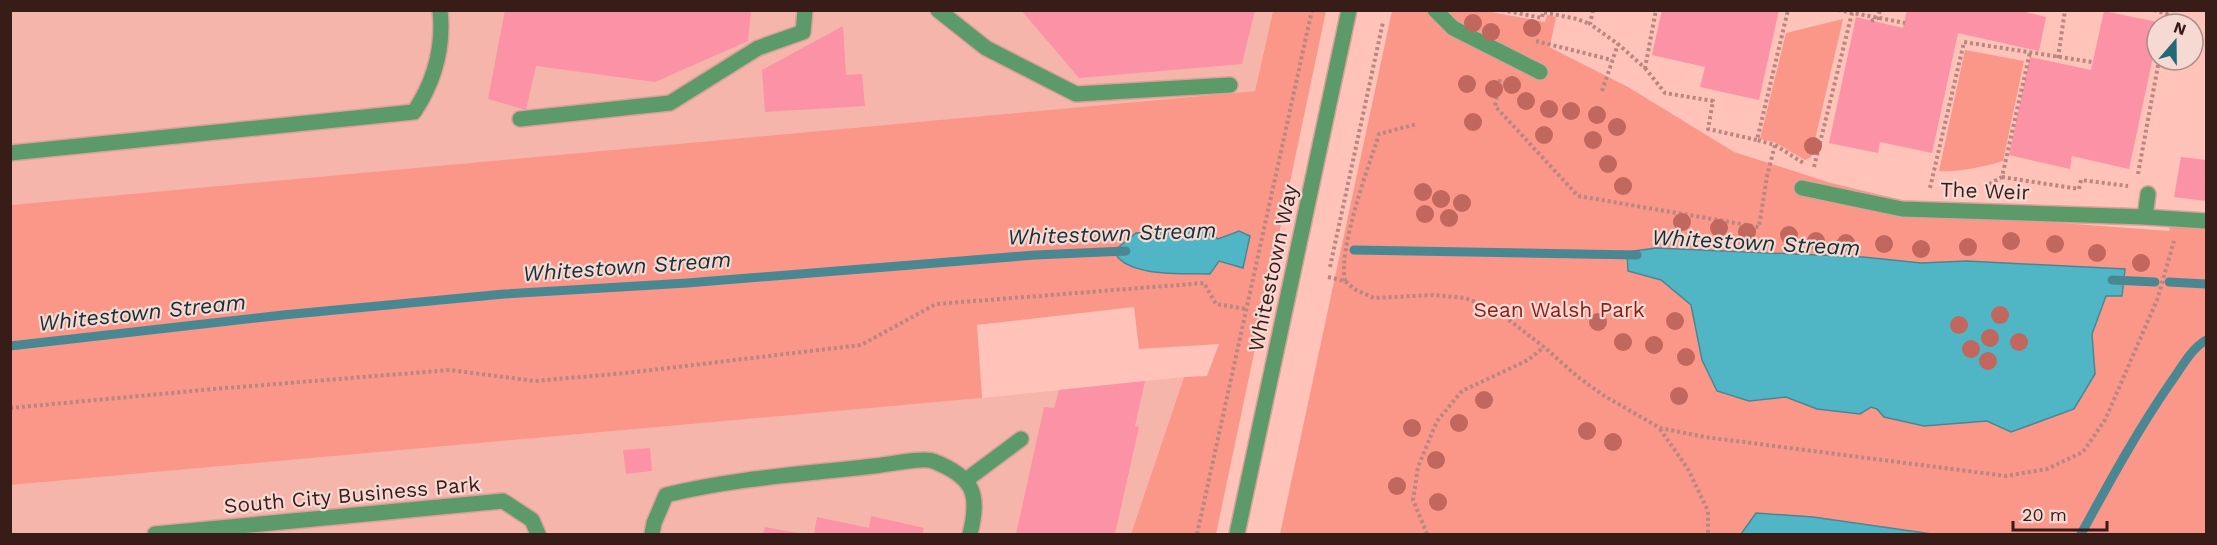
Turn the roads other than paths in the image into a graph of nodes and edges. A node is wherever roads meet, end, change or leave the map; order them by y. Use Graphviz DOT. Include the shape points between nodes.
graph roads {
  1 [pos="440,10"];
  2 [pos="805,10"];
  3 [pos="938,10"];
  4 [pos="1349,10"];
  5 [pos="1435,10"];
  6 [pos="1540,72"];
  7 [pos="1230,85"];
  8 [pos="520,119"];
  9 [pos="10,153"];
  10 [pos="1802,188"];
  11 [pos="2142,190"];
  12 [pos="2145,217"];
  13 [pos="2206,221"];
  14 [pos="1021,439"];
  15 [pos="966,480"];
  16 [pos="155,534"];
  17 [pos="538,534"];
  18 [pos="652,534"];
  19 [pos="970,534"];
  20 [pos="1237,534"];
  1 -- 9 [label="street" via="436,70 414,112"];
  2 -- 8 [label="street" via="803,32 758,48 670,103"];
  3 -- 7 [label="street" via="986,48 1077,93"];
  4 -- 20 [label="street, Whitestown Way"];
  5 -- 6 [label="street" via="1453,28"];
  10 -- 12 [label="street, The Weir" via="1902,209"];
  11 -- 12 [label="street"];
  12 -- 13 [label="street, The Weir"];
  14 -- 15 [label="street"];
  15 -- 18 [label="street" via="930,460 706,485 666,495"];
  15 -- 19 [label="street" via="975,496"];
  16 -- 17 [label="street, South City Business Park" via="503,501 532,520"];
}
